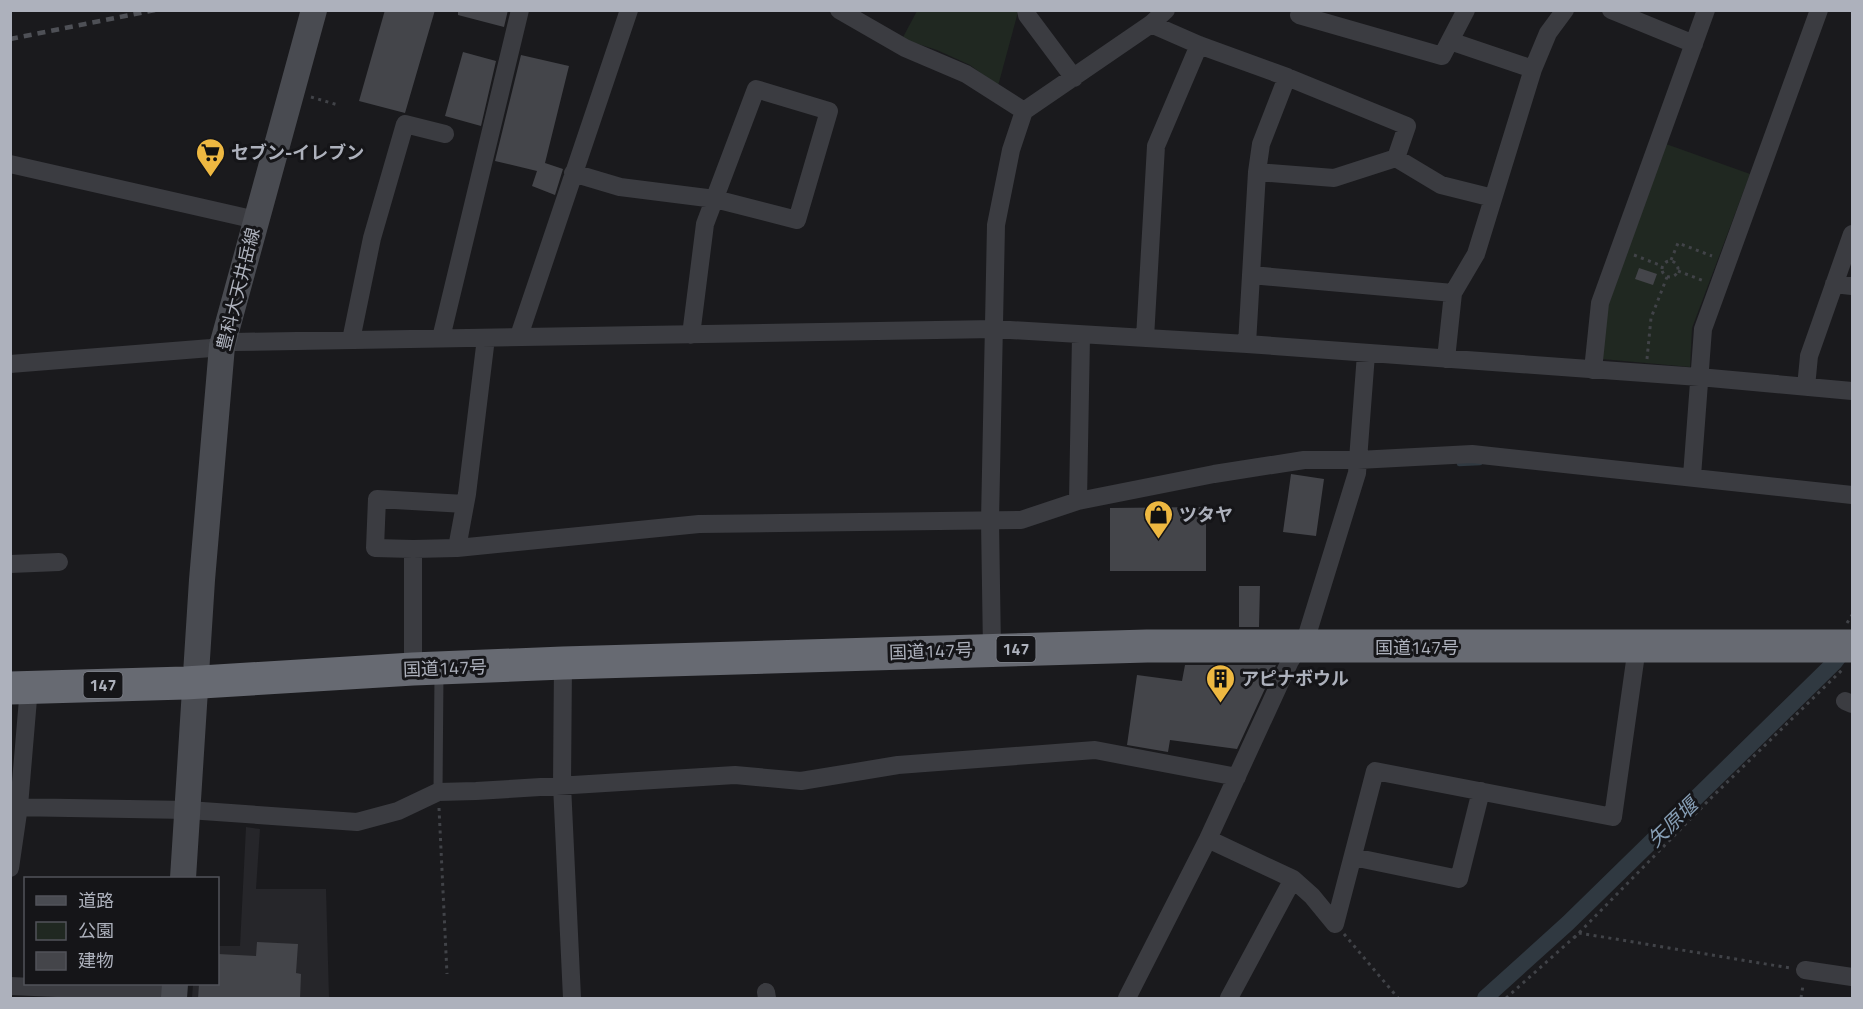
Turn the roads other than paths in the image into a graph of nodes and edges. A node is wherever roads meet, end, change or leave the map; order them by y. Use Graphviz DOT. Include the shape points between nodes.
graph roads {
  1 [pos="314,10"];
  2 [pos="520,10"];
  3 [pos="629,10"];
  4 [pos="839,10"];
  5 [pos="1026,10"];
  6 [pos="1166,10"];
  7 [pos="1301,10"];
  8 [pos="1466,10"];
  9 [pos="1565,10"];
  10 [pos="1611,10"];
  11 [pos="1706,10"];
  12 [pos="1819,10"];
  13 [pos="1151,24"];
  14 [pos="1450,41"];
  15 [pos="1694,44"];
  16 [pos="1199,45"];
  17 [pos="1533,69"];
  18 [pos="1287,77"];
  19 [pos="1074,78"];
  20 [pos="1024,111"];
  21 [pos="445,134"];
  22 [pos="1396,158"];
  23 [pos="10,164"];
  24 [pos="1257,172"];
  25 [pos="573,173"];
  26 [pos="1493,198"];
  27 [pos="715,199"];
  28 [pos="256,220"];
  29 [pos="1852,234"];
  30 [pos="1251,275"];
  31 [pos="1834,284"];
  32 [pos="1852,286"];
  33 [pos="1453,293"];
  34 [pos="994,329"];
  35 [pos="691,335"];
  36 [pos="519,336"];
  37 [pos="1081,336"];
  38 [pos="441,338"];
  39 [pos="486,338"];
  40 [pos="1145,338"];
  41 [pos="351,340"];
  42 [pos="1247,344"];
  43 [pos="222,346"];
  44 [pos="1366,354"];
  45 [pos="1446,359"];
  46 [pos="10,364"];
  47 [pos="1593,370"];
  48 [pos="1699,377"];
  49 [pos="1806,387"];
  50 [pos="1852,391"];
  51 [pos="1358,460"];
  52 [pos="1692,476"];
  53 [pos="1852,495"];
  54 [pos="1078,501"];
  55 [pos="465,504"];
  56 [pos="990,521"];
  57 [pos="457,548"];
  58 [pos="413,549"];
  59 [pos="59,562"];
  60 [pos="10,564"];
  61 [pos="1299,647"];
  62 [pos="1637,647"];
  63 [pos="992,650"];
  64 [pos="1844,653"];
  65 [pos="563,663"];
  66 [pos="426,669"];
  67 [pos="196,682"];
  68 [pos="20,688"];
  69 [pos="1237,777"];
  70 [pos="562,785"];
  71 [pos="438,792"];
  72 [pos="1481,792"];
  73 [pos="15,807"];
  74 [pos="189,810"];
  75 [pos="1208,839"];
  76 [pos="1353,857"];
  77 [pos="10,868"];
  78 [pos="183,877"];
  79 [pos="1293,879"];
  80 [pos="1805,970"];
  81 [pos="1852,977"];
  82 [pos="10,986"];
  83 [pos="174,992"];
  84 [pos="572,999"];
  85 [pos="1127,999"];
  86 [pos="1230,999"];
  1 -- 28 [label="main road, 豊科大天井岳線"];
  2 -- 38 [label="street"];
  3 -- 25 [label="street"];
  4 -- 20 [label="street" via="905,48 966,74"];
  5 -- 19 [label="street"];
  6 -- 13 [label="street"];
  7 -- 14 [label="street" via="1299,15 1442,56"];
  8 -- 14 [label="street"];
  9 -- 17 [label="street" via="1548,33"];
  10 -- 15 [label="street"];
  11 -- 15 [label="street"];
  12 -- 48 [label="street" via="1722,260 1703,329"];
  13 -- 16 [label="street"];
  13 -- 19 [label="street"];
  14 -- 17 [label="street"];
  15 -- 47 [label="street" via="1600,303"];
  16 -- 18 [label="street"];
  16 -- 40 [label="street" via="1156,146"];
  17 -- 26 [label="street"];
  18 -- 22 [label="street" via="1407,126"];
  18 -- 24 [label="street" via="1261,144"];
  19 -- 20 [label="street"];
  20 -- 34 [label="street" via="1011,150 996,225"];
  21 -- 41 [label="street" via="405,124 372,238"];
  22 -- 24 [label="street" via="1334,178"];
  22 -- 26 [label="street" via="1441,185"];
  23 -- 28 [label="street"];
  24 -- 30 [label="street"];
  25 -- 27 [label="street" via="621,187"];
  25 -- 36 [label="street"];
  26 -- 33 [label="street" via="1476,254"];
  27 -- 27 [label="street" via="756,89 829,111 796,220"];
  27 -- 35 [label="street" via="705,224"];
  28 -- 43 [label="main road, 豊科大天井岳線"];
  29 -- 31 [label="street"];
  30 -- 33 [label="street"];
  30 -- 42 [label="street"];
  31 -- 32 [label="street"];
  31 -- 49 [label="street" via="1809,356"];
  33 -- 45 [label="street"];
  34 -- 35 [label="street"];
  34 -- 37 [label="street"];
  34 -- 56 [label="street"];
  35 -- 36 [label="street"];
  36 -- 39 [label="street"];
  37 -- 40 [label="street"];
  37 -- 54 [label="street"];
  38 -- 39 [label="street"];
  38 -- 41 [label="street"];
  39 -- 55 [label="street"];
  40 -- 42 [label="street"];
  41 -- 43 [label="street" via="234,342"];
  42 -- 44 [label="street"];
  43 -- 46 [label="street"];
  43 -- 67 [label="main road, 豊科大天井岳線"];
  44 -- 45 [label="street"];
  44 -- 51 [label="street"];
  45 -- 47 [label="street"];
  47 -- 48 [label="street"];
  48 -- 49 [label="street"];
  48 -- 52 [label="street"];
  49 -- 50 [label="street"];
  51 -- 52 [label="street" via="1472,454"];
  51 -- 54 [label="street" via="1305,460"];
  51 -- 61 [label="street" via="1307,635"];
  52 -- 53 [label="street"];
  54 -- 56 [label="street" via="1021,520"];
  55 -- 57 [label="street"];
  55 -- 58 [label="street" via="377,499 375,548"];
  56 -- 57 [label="street" via="699,524"];
  56 -- 63 [label="street"];
  57 -- 58 [label="street"];
  58 -- 66 [label="street"];
  59 -- 60 [label="street"];
  61 -- 62 [label="highway, 国道147号 / 147"];
  61 -- 63 [label="highway, 国道147号 / 147"];
  61 -- 69 [label="street"];
  62 -- 64 [label="highway, 国道147号 / 147"];
  62 -- 72 [label="street" via="1613,817"];
  63 -- 65 [label="highway, 国道147号 / 147"];
  65 -- 66 [label="highway, 国道147号 / 147"];
  65 -- 70 [label="street"];
  66 -- 67 [label="highway, 国道147号 / 147"];
  66 -- 71 [label="lane"];
  67 -- 68 [label="highway, 国道147号 / 147"];
  67 -- 74 [label="main road, 豊科大天井岳線"];
  68 -- 73 [label="street"];
  69 -- 70 [label="street" via="1095,750 898,765 801,781 735,775"];
  69 -- 75 [label="street"];
  70 -- 71 [label="street"];
  70 -- 84 [label="street"];
  71 -- 74 [label="street" via="398,811 357,822"];
  72 -- 76 [label="street" via="1375,771"];
  72 -- 76 [label="street" via="1459,879"];
  73 -- 74 [label="street"];
  73 -- 77 [label="street"];
  74 -- 78 [label="main road, 豊科大天井岳線"];
  75 -- 79 [label="street"];
  75 -- 85 [label="street"];
  76 -- 79 [label="street" via="1335,924"];
  79 -- 86 [label="street"];
  80 -- 81 [label="street"];
  82 -- 83 [label="street"];
}
